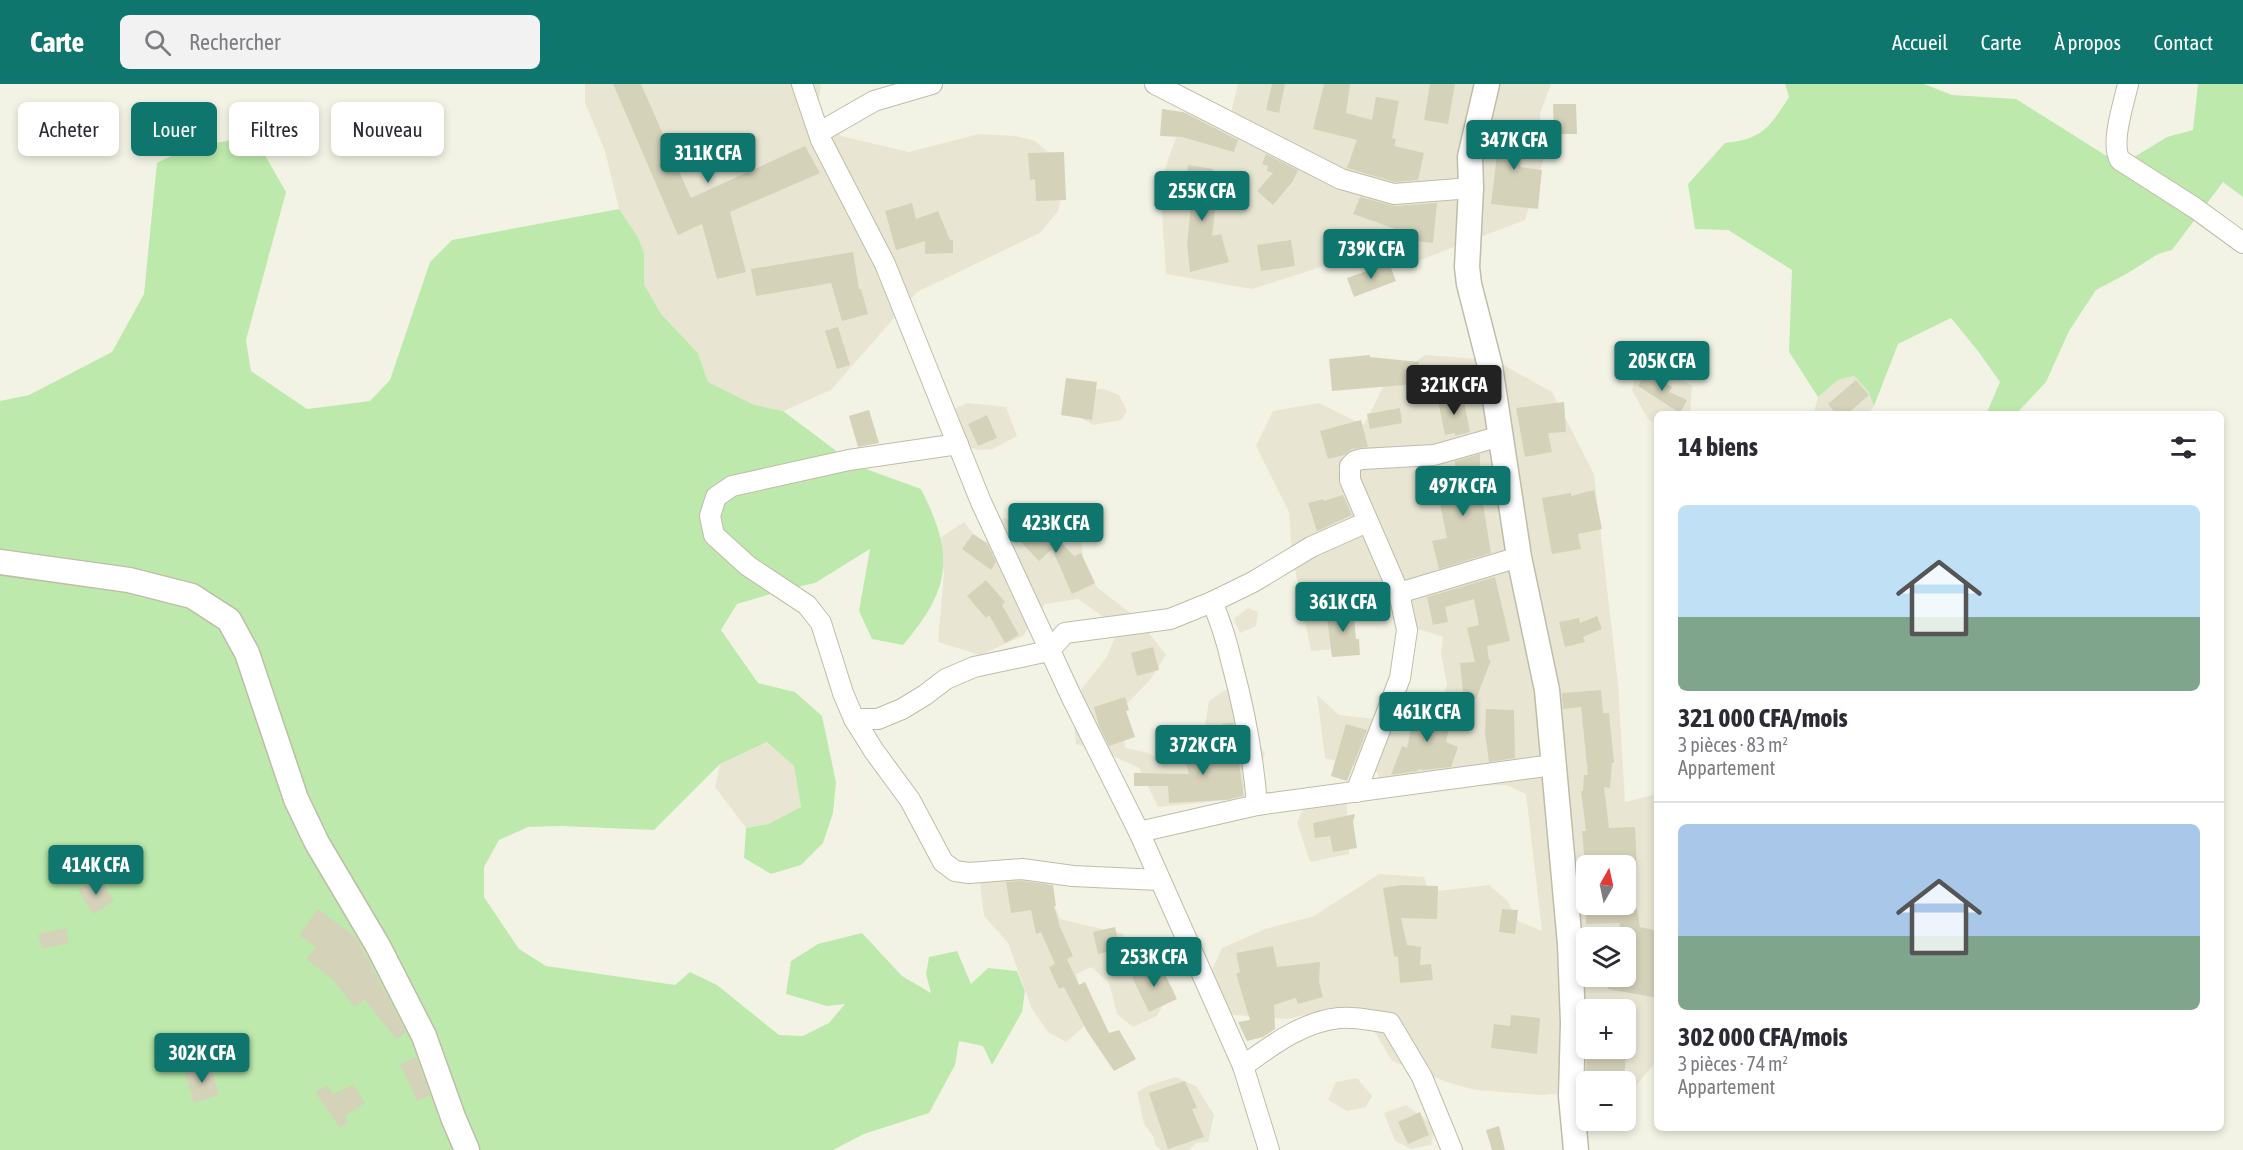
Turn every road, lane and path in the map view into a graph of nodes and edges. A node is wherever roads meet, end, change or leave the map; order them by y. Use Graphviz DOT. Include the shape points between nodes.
graph roads {
  1 [pos="802,84"];
  2 [pos="932,84"];
  3 [pos="1155,84"];
  4 [pos="1487,84"];
  5 [pos="2128,84"];
  6 [pos="819,132"];
  7 [pos="1472,188"];
  8 [pos="2243,243"];
  9 [pos="1501,436"];
  10 [pos="958,444"];
  11 [pos="1367,522"];
  12 [pos="1519,557"];
  13 [pos="0,562"];
  14 [pos="1399,593"];
  15 [pos="1212,602"];
  16 [pos="1049,651"];
  17 [pos="854,719"];
  18 [pos="1553,765"];
  19 [pos="1356,792"];
  20 [pos="1257,805"];
  21 [pos="1139,832"];
  22 [pos="1158,880"];
  23 [pos="1243,1066"];
  24 [pos="467,1150"];
  25 [pos="1269,1150"];
  26 [pos="1452,1150"];
  27 [pos="1576,1150"];
  1 -- 6 [label="street"];
  2 -- 6 [label="street" via="874,101"];
  3 -- 7 [label="street" via="1341,179 1394,194"];
  4 -- 7 [label="street" via="1470,157"];
  5 -- 8 [label="street" via="2116,153 2120,160"];
  6 -- 10 [label="street" via="885,264"];
  7 -- 9 [label="street" via="1468,275 1490,366"];
  9 -- 11 [label="street" via="1434,455 1355,461 1350,466 1350,480"];
  9 -- 12 [label="street"];
  10 -- 16 [label="street"];
  10 -- 17 [label="street" via="825,465 732,486 716,497 710,516 714,535 748,566 807,605 821,623"];
  11 -- 14 [label="street"];
  11 -- 15 [label="street" via="1311,547"];
  12 -- 14 [label="street"];
  12 -- 18 [label="street" via="1547,690"];
  13 -- 24 [label="street" via="129,580 181,593 229,620 247,653 296,799 424,1036"];
  14 -- 19 [label="street" via="1407,630 1400,678"];
  15 -- 16 [label="street" via="1170,619 1065,633"];
  15 -- 20 [label="street" via="1221,621 1246,713"];
  16 -- 17 [label="street" via="974,668 946,679 902,709 878,719"];
  16 -- 21 [label="street"];
  17 -- 22 [label="street" via="910,800 943,862 956,871 1022,869"];
  18 -- 19 [label="street"];
  18 -- 27 [label="street" via="1570,944 1571,1096"];
  19 -- 20 [label="street"];
  20 -- 21 [label="street"];
  21 -- 22 [label="street"];
  22 -- 23 [label="street"];
  23 -- 25 [label="street"];
  23 -- 26 [label="street" via="1286,1035 1324,1020 1340,1017 1390,1023 1422,1077"];
}
